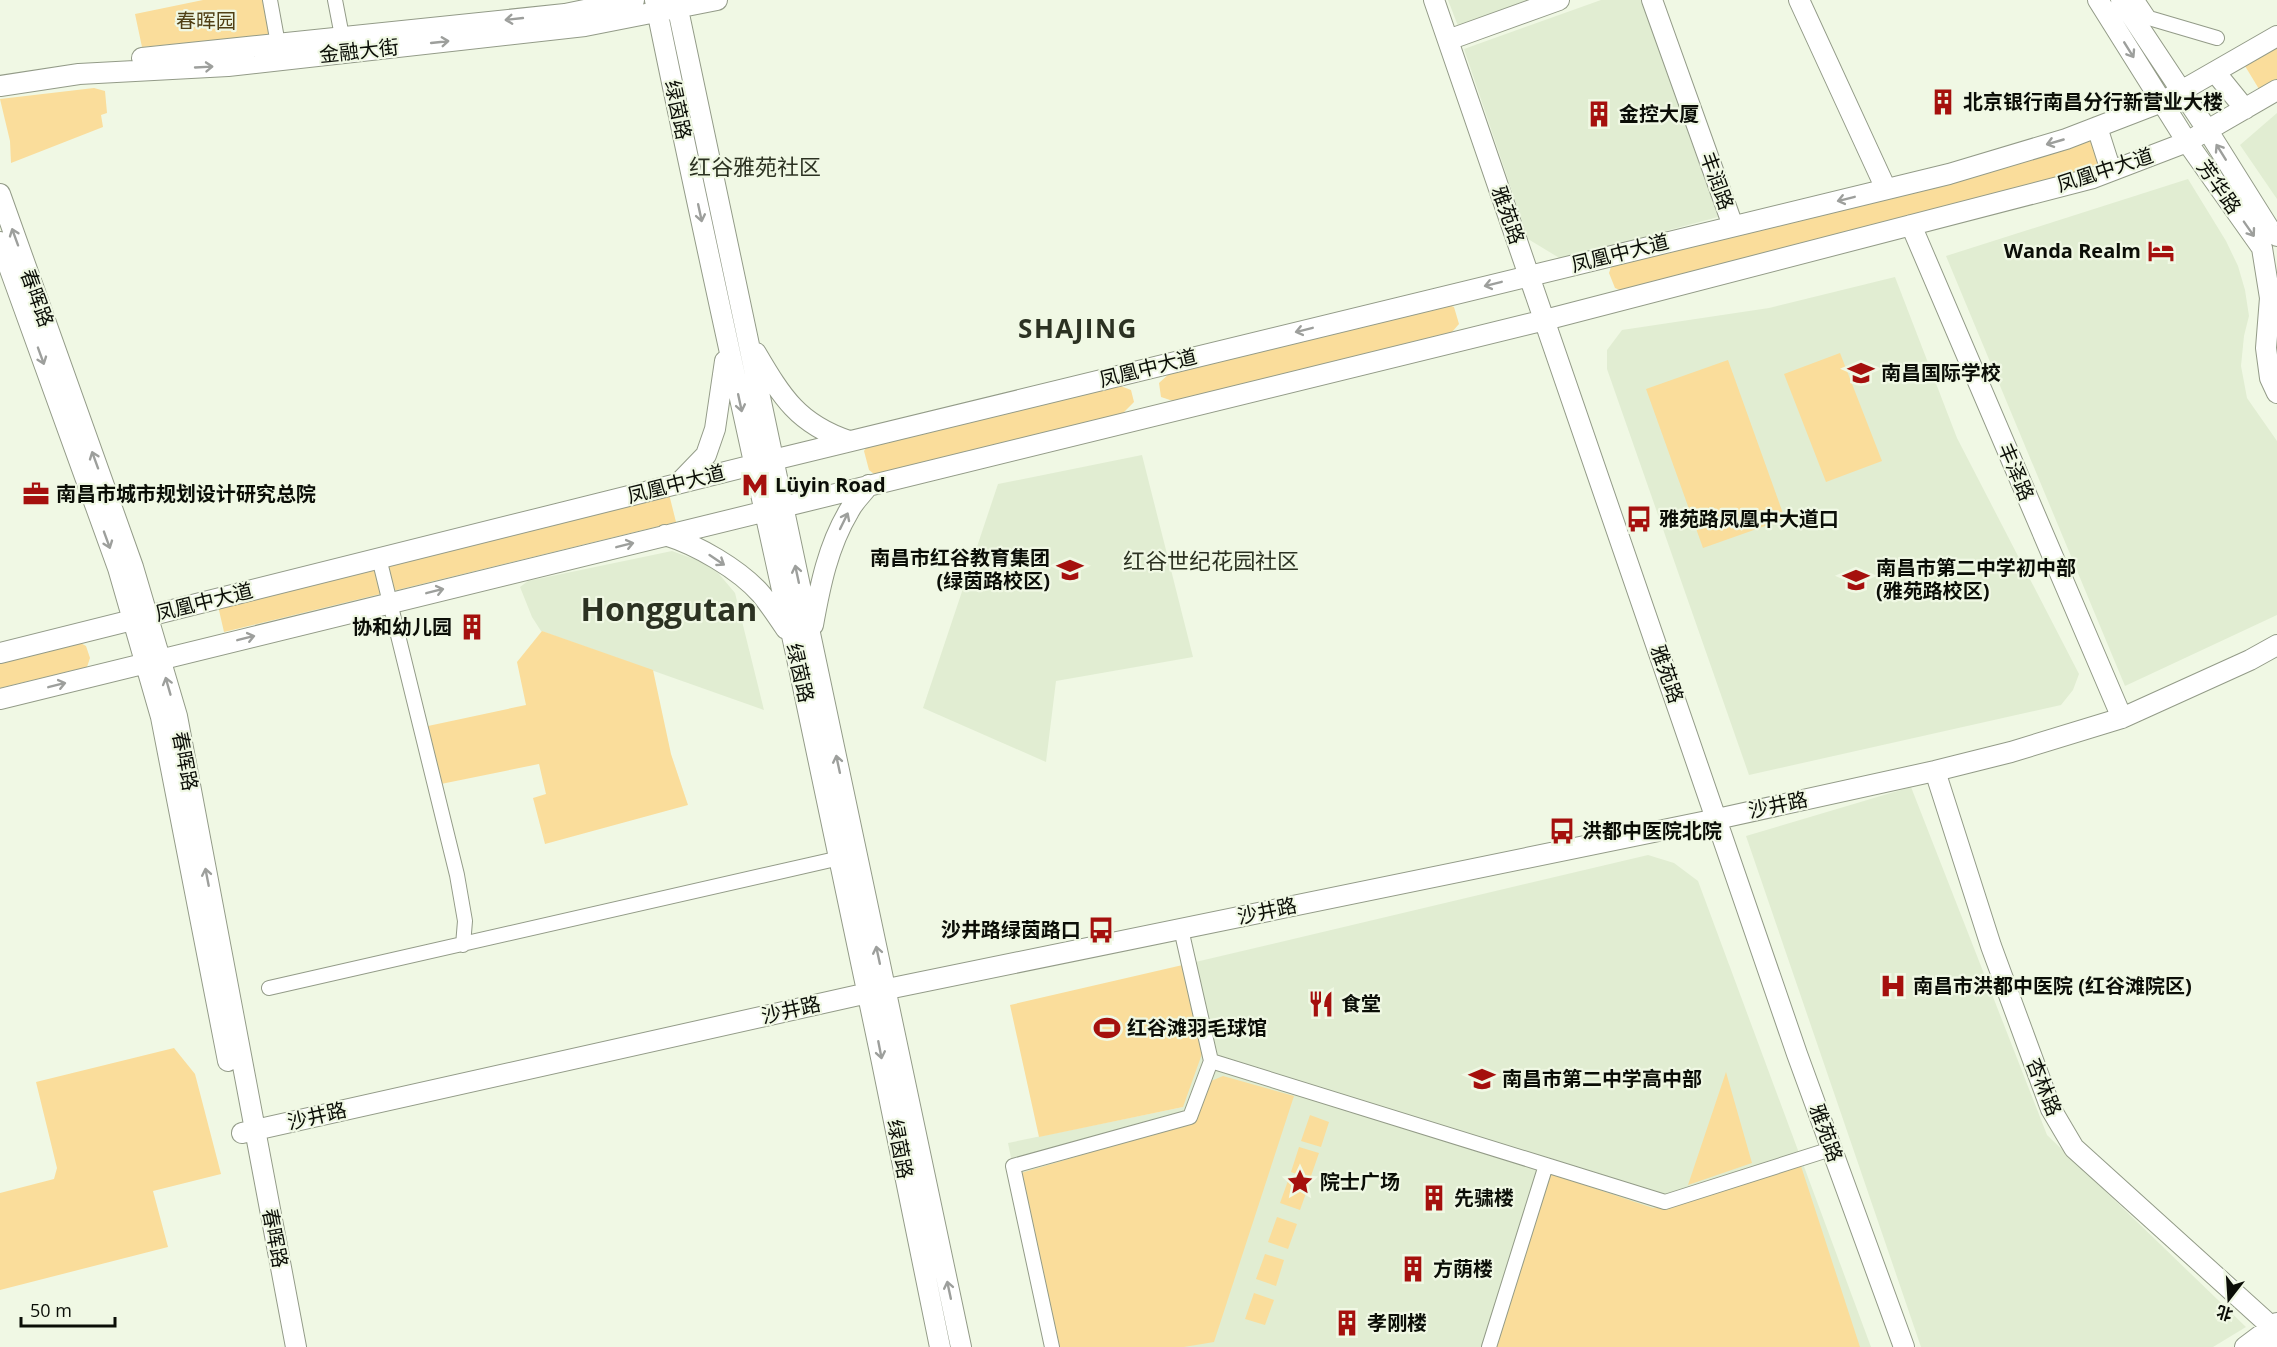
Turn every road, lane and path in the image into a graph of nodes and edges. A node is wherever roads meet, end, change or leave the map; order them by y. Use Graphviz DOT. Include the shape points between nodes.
graph roads {
  1 [pos="270,0"];
  2 [pos="335,0"];
  3 [pos="634,0"];
  4 [pos="1434,0"];
  5 [pos="1559,0"];
  6 [pos="1653,0"];
  7 [pos="1799,0"];
  8 [pos="2098,0"];
  9 [pos="2121,0"];
  10 [pos="2138,0"];
  11 [pos="710,1"];
  12 [pos="677,4"];
  13 [pos="656,6"];
  14 [pos="2277,36"];
  15 [pos="336,38"];
  16 [pos="2217,38"];
  17 [pos="1448,40"];
  18 [pos="278,44"];
  19 [pos="2215,72"];
  20 [pos="0,73"];
  21 [pos="0,86"];
  22 [pos="2277,90"];
  23 [pos="2181,91"];
  24 [pos="2162,102"];
  25 [pos="698,104"];
  26 [pos="2245,109"];
  27 [pos="2097,127"];
  28 [pos="2208,131"];
  29 [pos="2187,142"];
  30 [pos="2111,171"];
  31 [pos="1886,189"];
  32 [pos="0,194"];
  33 [pos="1911,225"];
  34 [pos="1733,226"];
  35 [pos="2277,236"];
  36 [pos="0,242"];
  37 [pos="1529,275"];
  38 [pos="1545,320"];
  39 [pos="748,339"];
  40 [pos="727,343"];
  41 [pos="2277,393"];
  42 [pos="849,441"];
  43 [pos="773,460"];
  44 [pos="753,465"];
  45 [pos="679,483"];
  46 [pos="869,485"];
  47 [pos="783,506"];
  48 [pos="763,511"];
  49 [pos="665,535"];
  50 [pos="379,558"];
  51 [pos="389,603"];
  52 [pos="141,618"];
  53 [pos="801,637"];
  54 [pos="2277,645"];
  55 [pos="0,652"];
  56 [pos="153,660"];
  57 [pos="0,699"];
  58 [pos="2122,718"];
  59 [pos="1935,771"];
  60 [pos="1717,819"];
  61 [pos="840,858"];
  62 [pos="1181,929"];
  63 [pos="463,945"];
  64 [pos="270,988"];
  65 [pos="876,991"];
  66 [pos="1211,1061"];
  67 [pos="249,1132"];
  68 [pos="1832,1149"];
  69 [pos="1546,1165"];
  70 [pos="2274,1335"];
  71 [pos="282,1347"];
  72 [pos="296,1347"];
  73 [pos="940,1347"];
  74 [pos="961,1347"];
  75 [pos="1052,1347"];
  76 [pos="1489,1347"];
  77 [pos="1904,1347"];
  78 [pos="2244,1347"];
  1 -- 18 [label="street"];
  2 -- 15 [label="street" via="341,31"];
  3 -- 15 [label="street, 金融大街, one-way" via="565,14"];
  4 -- 17 [label="street, 雅苑路"];
  5 -- 17 [label="street"];
  6 -- 34 [label="street, 丰润路"];
  7 -- 31 [label="street"];
  8 -- 24 [label="street, 芳华路, one-way"];
  9 -- 23 [label="street, 芳华路"];
  10 -- 16 [label="street" via="2149,18"];
  11 -- 12 [label="street, 金融大街"];
  11 -- 25 [label="street" via="691,28 702,86"];
  12 -- 13 [label="street, 金融大街"];
  12 -- 25 [label="street, 绿茵路"];
  21 -- 13 [label="street, 金融大街, one-way" via="79,74 228,66 585,26"];
  13 -- 40 [label="street, 绿茵路, one-way"];
  14 -- 19 [label="street, 凤凰中大道"];
  15 -- 18 [label="street, 金融大街"];
  17 -- 37 [label="street, 雅苑路"];
  18 -- 20 [label="street, 金融大街"];
  19 -- 23 [label="street, 凤凰中大道"];
  19 -- 26 [label="street"];
  22 -- 26 [label="street, 凤凰中大道"];
  23 -- 24 [label="street, 凤凰中大道"];
  23 -- 28 [label="street, 芳华路"];
  24 -- 27 [label="street, 凤凰中大道"];
  24 -- 29 [label="street, 芳华路"];
  25 -- 39 [label="street, 绿茵路"];
  26 -- 28 [label="street, 凤凰中大道"];
  27 -- 30 [label="street"];
  27 -- 31 [label="street, 凤凰中大道, one-way" via="1949,174"];
  28 -- 29 [label="street, 凤凰中大道"];
  35 -- 28 [label="street, 芳华路, one-way"];
  29 -- 30 [label="street, 凤凰中大道"];
  29 -- 41 [label="street, 芳华路, one-way" via="2262,248 2270,298 2266,348 2270,378"];
  30 -- 33 [label="street, 凤凰中大道"];
  31 -- 34 [label="street, 凤凰中大道, one-way"];
  52 -- 32 [label="street, 春晖路, one-way" via="133,567"];
  33 -- 38 [label="street, 凤凰中大道"];
  33 -- 58 [label="street, 丰泽路"];
  34 -- 37 [label="street, 凤凰中大道"];
  36 -- 52 [label="street, 春晖路, one-way" via="118,568"];
  37 -- 38 [label="street, 雅苑路"];
  37 -- 42 [label="street, 凤凰中大道, one-way"];
  38 -- 46 [label="street, 凤凰中大道"];
  38 -- 60 [label="street, 雅苑路"];
  39 -- 42 [label="street" via="788,404 832,435"];
  39 -- 43 [label="street, 绿茵路"];
  40 -- 44 [label="street, 绿茵路, one-way"];
  40 -- 45 [label="street" via="713,436 706,455"];
  42 -- 43 [label="street, 凤凰中大道"];
  43 -- 44 [label="street, 凤凰中大道"];
  43 -- 47 [label="street, 绿茵路"];
  44 -- 45 [label="street, 凤凰中大道"];
  44 -- 48 [label="street, 绿茵路"];
  45 -- 50 [label="street, 凤凰中大道"];
  46 -- 47 [label="street, 凤凰中大道"];
  53 -- 46 [label="street, one-way" via="830,549 850,509"];
  47 -- 48 [label="street, 凤凰中大道"];
  53 -- 47 [label="street, 绿茵路, one-way"];
  48 -- 49 [label="street, 凤凰中大道"];
  48 -- 53 [label="street, 绿茵路"];
  51 -- 49 [label="street, 凤凰中大道, one-way"];
  49 -- 53 [label="street, one-way" via="688,542 742,577"];
  50 -- 51 [label="street"];
  50 -- 52 [label="street, 凤凰中大道"];
  56 -- 51 [label="street, 凤凰中大道, one-way"];
  51 -- 63 [label="street" via="457,874 465,921"];
  52 -- 55 [label="street, 凤凰中大道"];
  52 -- 56 [label="street, 春晖路"];
  53 -- 61 [label="street, 绿茵路"];
  65 -- 53 [label="street, 绿茵路, one-way"];
  54 -- 58 [label="street, 沙井路"];
  57 -- 56 [label="street, 凤凰中大道, one-way"];
  56 -- 67 [label="street, 春晖路" via="161,717"];
  58 -- 59 [label="street, 沙井路"];
  59 -- 60 [label="street, 沙井路"];
  59 -- 70 [label="street, 杏林路" via="1991,946 2050,1109 2074,1148"];
  60 -- 62 [label="street, 沙井路"];
  60 -- 68 [label="street, 雅苑路"];
  61 -- 63 [label="street"];
  61 -- 65 [label="street, 绿茵路" via="854,926"];
  62 -- 65 [label="street, 沙井路"];
  62 -- 66 [label="street"];
  63 -- 64 [label="street"];
  65 -- 67 [label="street, 沙井路"];
  65 -- 73 [label="street, 绿茵路, one-way"];
  74 -- 65 [label="street, 绿茵路, one-way" via="903,1076"];
  66 -- 69 [label="street"];
  66 -- 75 [label="street" via="1190,1116 1013,1166"];
  67 -- 71 [label="street, 春晖路"];
  67 -- 72 [label="street, 春晖路"];
  68 -- 69 [label="street" via="1665,1202"];
  68 -- 77 [label="street, 雅苑路"];
  69 -- 76 [label="street"];
  70 -- 78 [label="street"];
}
